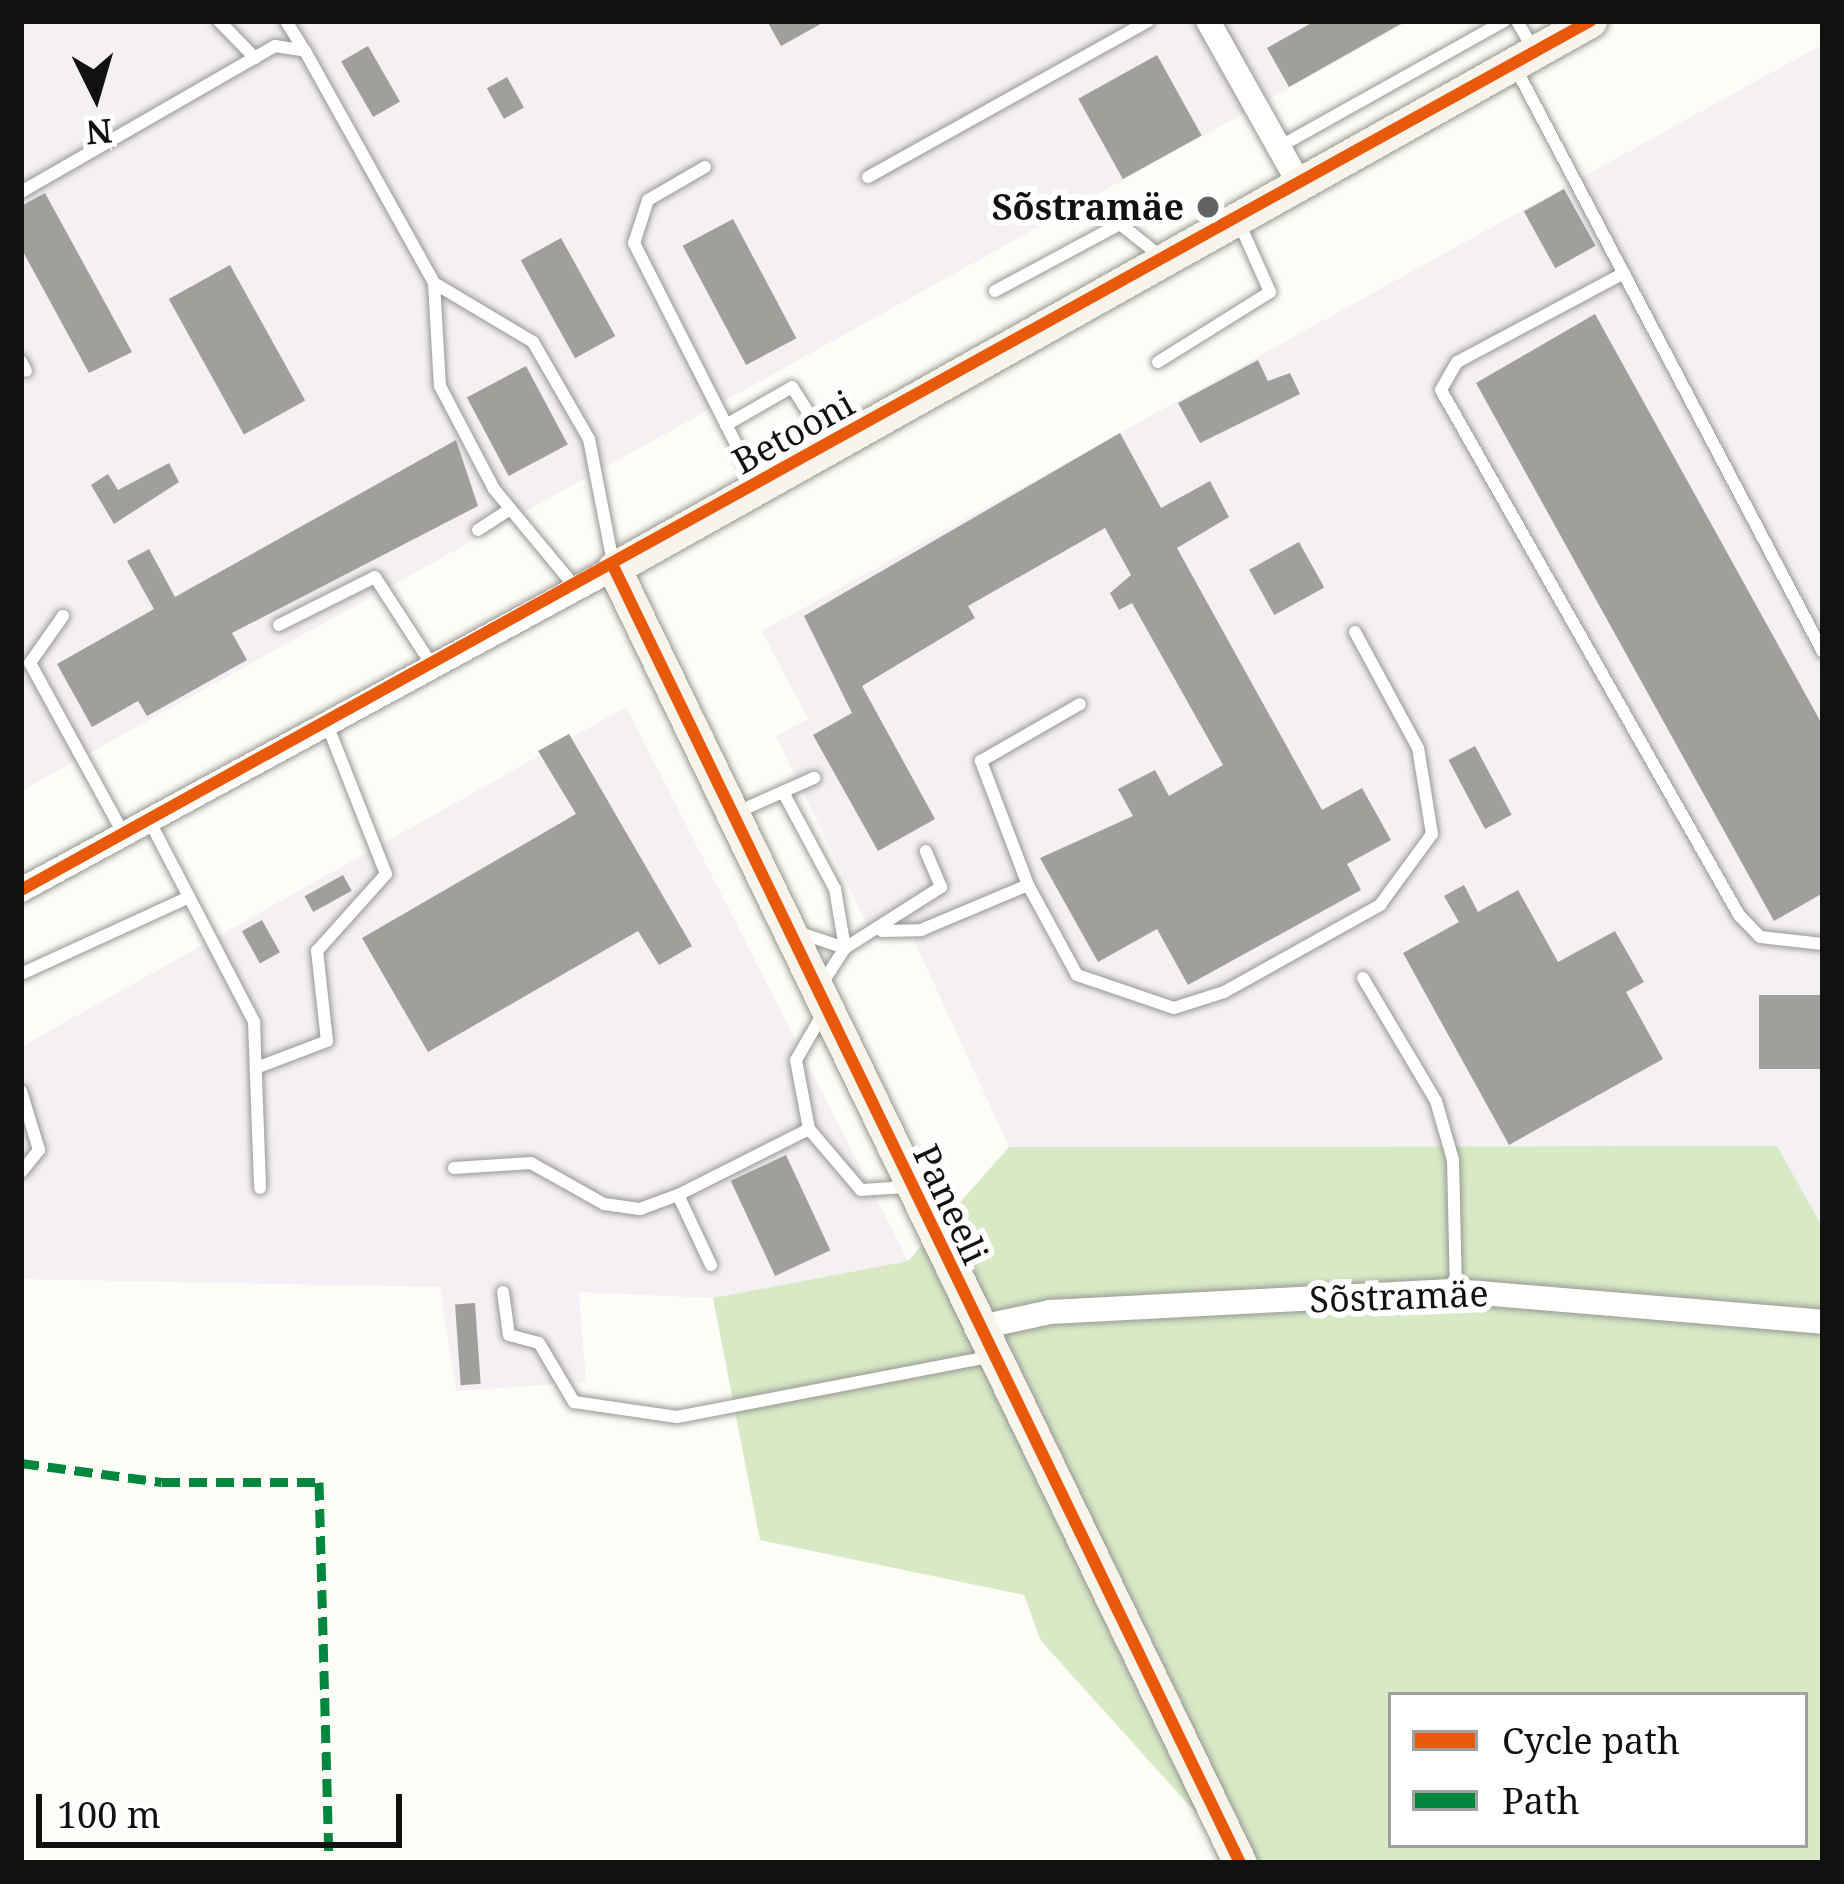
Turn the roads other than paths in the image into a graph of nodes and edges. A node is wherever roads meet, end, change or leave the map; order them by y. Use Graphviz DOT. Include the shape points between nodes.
graph roads {
  1 [pos="219,21"];
  2 [pos="286,21"];
  3 [pos="1148,21"];
  4 [pos="1208,21"];
  5 [pos="1504,21"];
  6 [pos="1517,21"];
  7 [pos="1590,21"];
  8 [pos="305,52"];
  9 [pos="254,58"];
  10 [pos="1524,58"];
  11 [pos="1279,147"];
  12 [pos="705,167"];
  13 [pos="868,177"];
  14 [pos="1299,183"];
  15 [pos="21,192"];
  16 [pos="1237,219"];
  17 [pos="1165,260"];
  18 [pos="1624,272"];
  19 [pos="434,283"];
  20 [pos="994,291"];
  21 [pos="1158,362"];
  22 [pos="726,425"];
  23 [pos="830,446"];
  24 [pos="758,486"];
  25 [pos="510,509"];
  26 [pos="478,530"];
  27 [pos="614,568"];
  28 [pos="575,587"];
  29 [pos="63,616"];
  30 [pos="279,625"];
  31 [pos="1355,632"];
  32 [pos="1823,652"];
  33 [pos="432,665"];
  34 [pos="1080,704"];
  35 [pos="327,722"];
  36 [pos="814,778"];
  37 [pos="783,792"];
  38 [pos="732,815"];
  39 [pos="149,819"];
  40 [pos="123,833"];
  41 [pos="926,850"];
  42 [pos="1028,885"];
  43 [pos="21,890"];
  44 [pos="190,897"];
  45 [pos="787,929"];
  46 [pos="882,931"];
  47 [pos="1823,944"];
  48 [pos="845,948"];
  49 [pos="21,974"];
  50 [pos="1363,978"];
  51 [pos="821,1000"];
  52 [pos="256,1067"];
  53 [pos="21,1091"];
  54 [pos="809,1129"];
  55 [pos="454,1168"];
  56 [pos="21,1172"];
  57 [pos="909,1187"];
  58 [pos="260,1188"];
  59 [pos="678,1195"];
  60 [pos="711,1265"];
  61 [pos="1456,1291"];
  62 [pos="503,1292"];
  63 [pos="1823,1322"];
  64 [pos="984,1343"];
  65 [pos="1240,1863"];
  1 -- 9 [label="lane"];
  2 -- 8 [label="lane"];
  3 -- 13 [label="lane"];
  4 -- 11 [label="street"];
  5 -- 11 [label="lane"];
  6 -- 10 [label="lane"];
  7 -- 10 [label="street, Betooni"];
  8 -- 9 [label="lane" via="274,46"];
  8 -- 19 [label="lane"];
  9 -- 15 [label="lane"];
  10 -- 14 [label="street, Betooni"];
  10 -- 18 [label="lane"];
  11 -- 14 [label="street"];
  12 -- 22 [label="lane" via="648,200 634,243"];
  14 -- 16 [label="street, Betooni"];
  16 -- 17 [label="street, Betooni"];
  16 -- 21 [label="lane" via="1270,292"];
  17 -- 20 [label="lane" via="1120,224"];
  17 -- 23 [label="street, Betooni"];
  18 -- 32 [label="lane"];
  18 -- 47 [label="lane" via="1457,362 1441,390 1738,914 1760,937"];
  19 -- 25 [label="lane" via="440,386"];
  19 -- 27 [label="lane" via="533,342 589,439"];
  22 -- 23 [label="lane" via="792,387"];
  22 -- 24 [label="lane"];
  23 -- 24 [label="street, Betooni"];
  24 -- 27 [label="street, Betooni"];
  25 -- 26 [label="lane"];
  25 -- 28 [label="lane"];
  27 -- 28 [label="street, Betooni"];
  27 -- 38 [label="street, Paneeli"];
  28 -- 33 [label="street, Betooni"];
  29 -- 40 [label="lane" via="30,663"];
  30 -- 33 [label="lane" via="375,578"];
  31 -- 42 [label="lane" via="1418,748 1432,834 1380,905 1224,992 1174,1008 1077,975"];
  33 -- 35 [label="street, Betooni"];
  34 -- 42 [label="lane" via="981,761"];
  35 -- 39 [label="street, Betooni"];
  35 -- 52 [label="lane" via="386,874 316,950 327,1041"];
  36 -- 37 [label="lane"];
  37 -- 38 [label="lane"];
  37 -- 48 [label="lane" via="835,889"];
  38 -- 45 [label="street, Paneeli"];
  39 -- 40 [label="street, Betooni"];
  39 -- 44 [label="lane"];
  40 -- 43 [label="street, Betooni"];
  41 -- 46 [label="lane" via="940,887"];
  42 -- 46 [label="lane" via="921,930"];
  44 -- 49 [label="lane"];
  44 -- 52 [label="lane" via="254,1022"];
  45 -- 48 [label="lane"];
  45 -- 51 [label="street, Paneeli"];
  46 -- 48 [label="lane"];
  48 -- 51 [label="lane"];
  50 -- 61 [label="lane" via="1436,1101 1453,1160"];
  51 -- 54 [label="lane" via="796,1060"];
  51 -- 57 [label="street, Paneeli"];
  52 -- 58 [label="lane"];
  53 -- 56 [label="lane" via="38,1150"];
  54 -- 57 [label="lane" via="861,1190"];
  54 -- 59 [label="lane"];
  55 -- 59 [label="lane" via="531,1163 604,1204 640,1209"];
  57 -- 64 [label="street, Paneeli"];
  59 -- 60 [label="lane"];
  61 -- 63 [label="street, Sõstramäe"];
  61 -- 64 [label="street, Sõstramäe" via="1050,1312"];
  62 -- 64 [label="lane" via="509,1335 539,1343 574,1402 677,1417"];
  64 -- 65 [label="street, Paneeli"];
}
